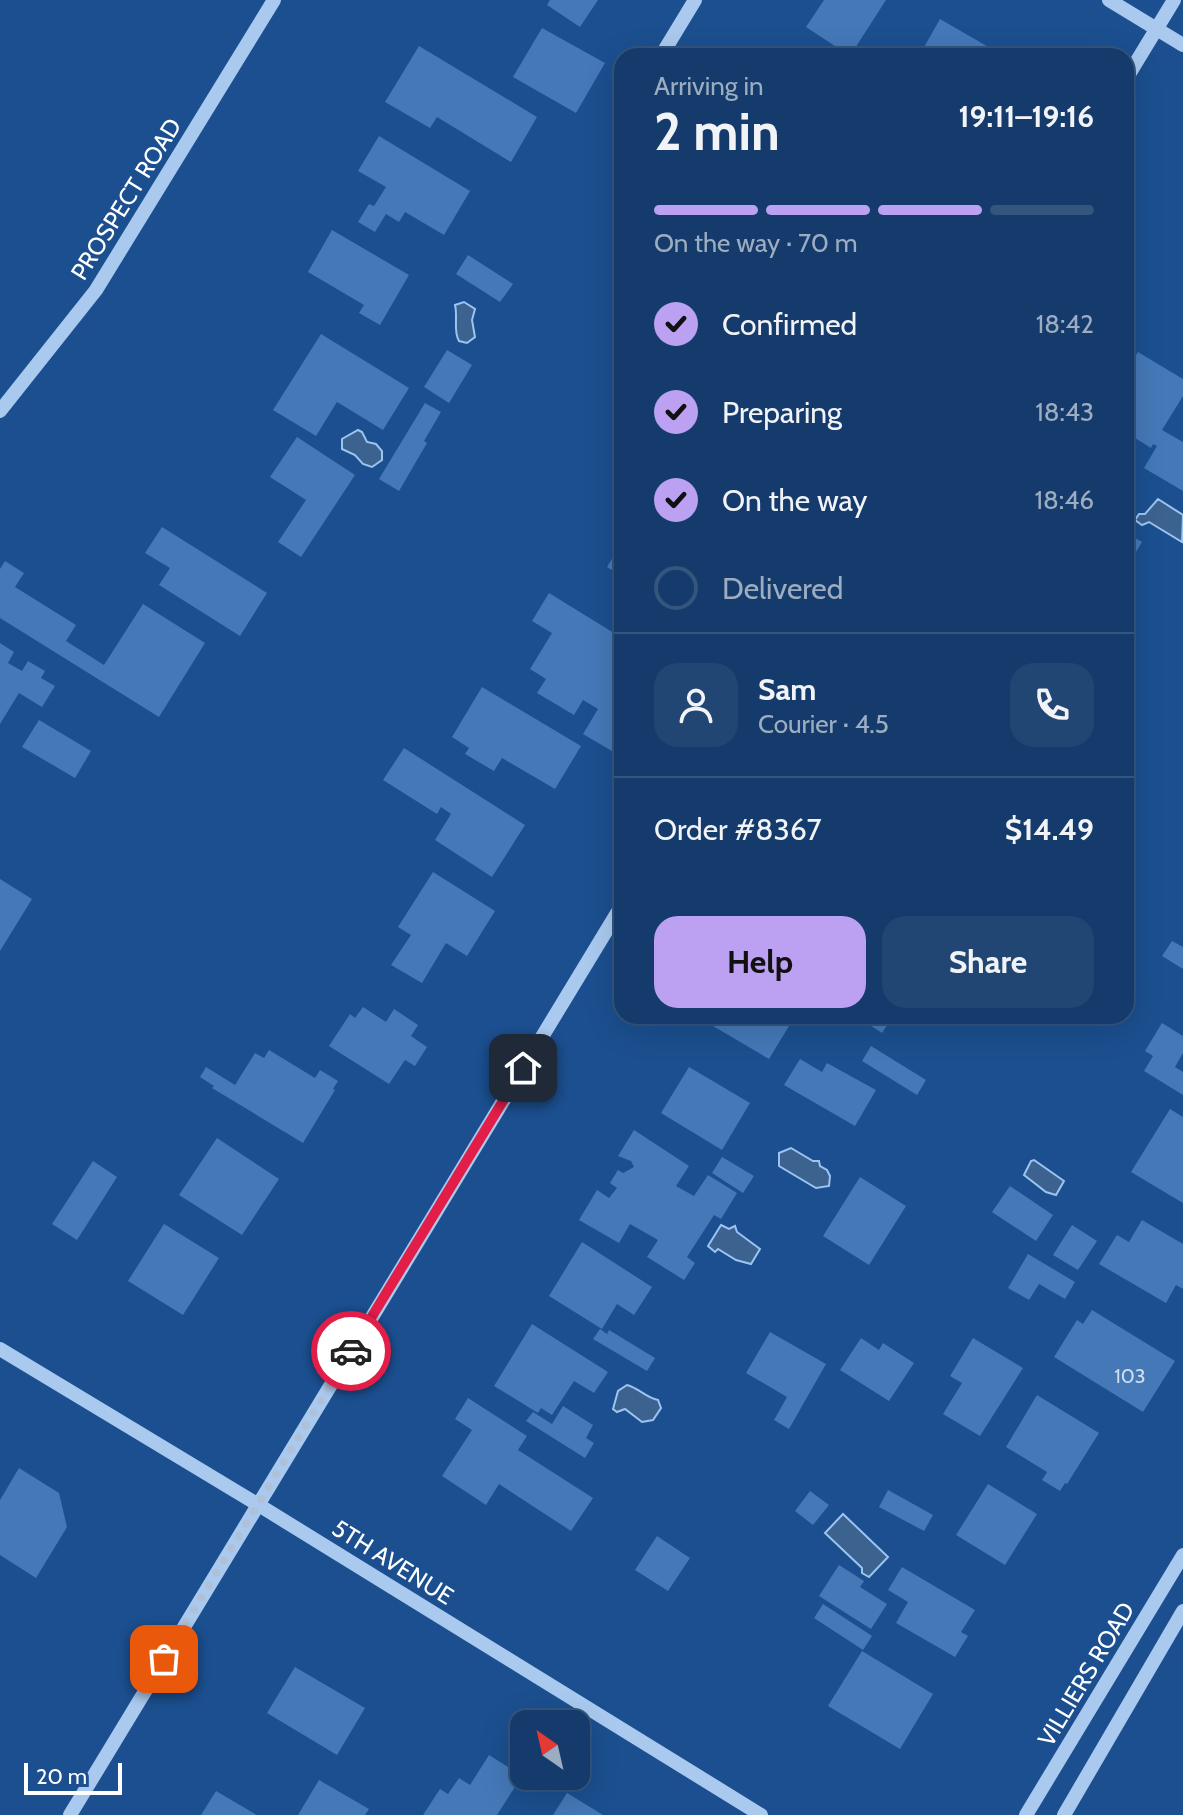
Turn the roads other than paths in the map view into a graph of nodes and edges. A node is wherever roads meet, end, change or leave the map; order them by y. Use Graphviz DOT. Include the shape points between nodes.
graph roads {
  1 [pos="274,0"];
  2 [pos="695,0"];
  3 [pos="1109,0"];
  4 [pos="1174,0"];
  5 [pos="1156,29"];
  6 [pos="1183,45"];
  7 [pos="666,48"];
  8 [pos="1134,66"];
  9 [pos="0,411"];
  10 [pos="614,918"];
  11 [pos="0,1349"];
  12 [pos="257,1504"];
  13 [pos="1183,1555"];
  14 [pos="1179,1572"];
  15 [pos="1183,1611"];
  16 [pos="70,1815"];
  17 [pos="761,1815"];
  18 [pos="1026,1815"];
  19 [pos="1064,1815"];
  1 -- 9 [label="street, PROSPECT ROAD" via="96,290"];
  2 -- 7 [label="street"];
  3 -- 5 [label="street"];
  4 -- 5 [label="street"];
  5 -- 6 [label="street"];
  5 -- 8 [label="street"];
  10 -- 12 [label="street"];
  11 -- 12 [label="street, 5TH AVENUE"];
  12 -- 16 [label="street"];
  12 -- 17 [label="street, 5TH AVENUE"];
  13 -- 14 [label="street, VILLIERS ROAD"];
  14 -- 18 [label="street, VILLIERS ROAD"];
  15 -- 19 [label="street"];
}
